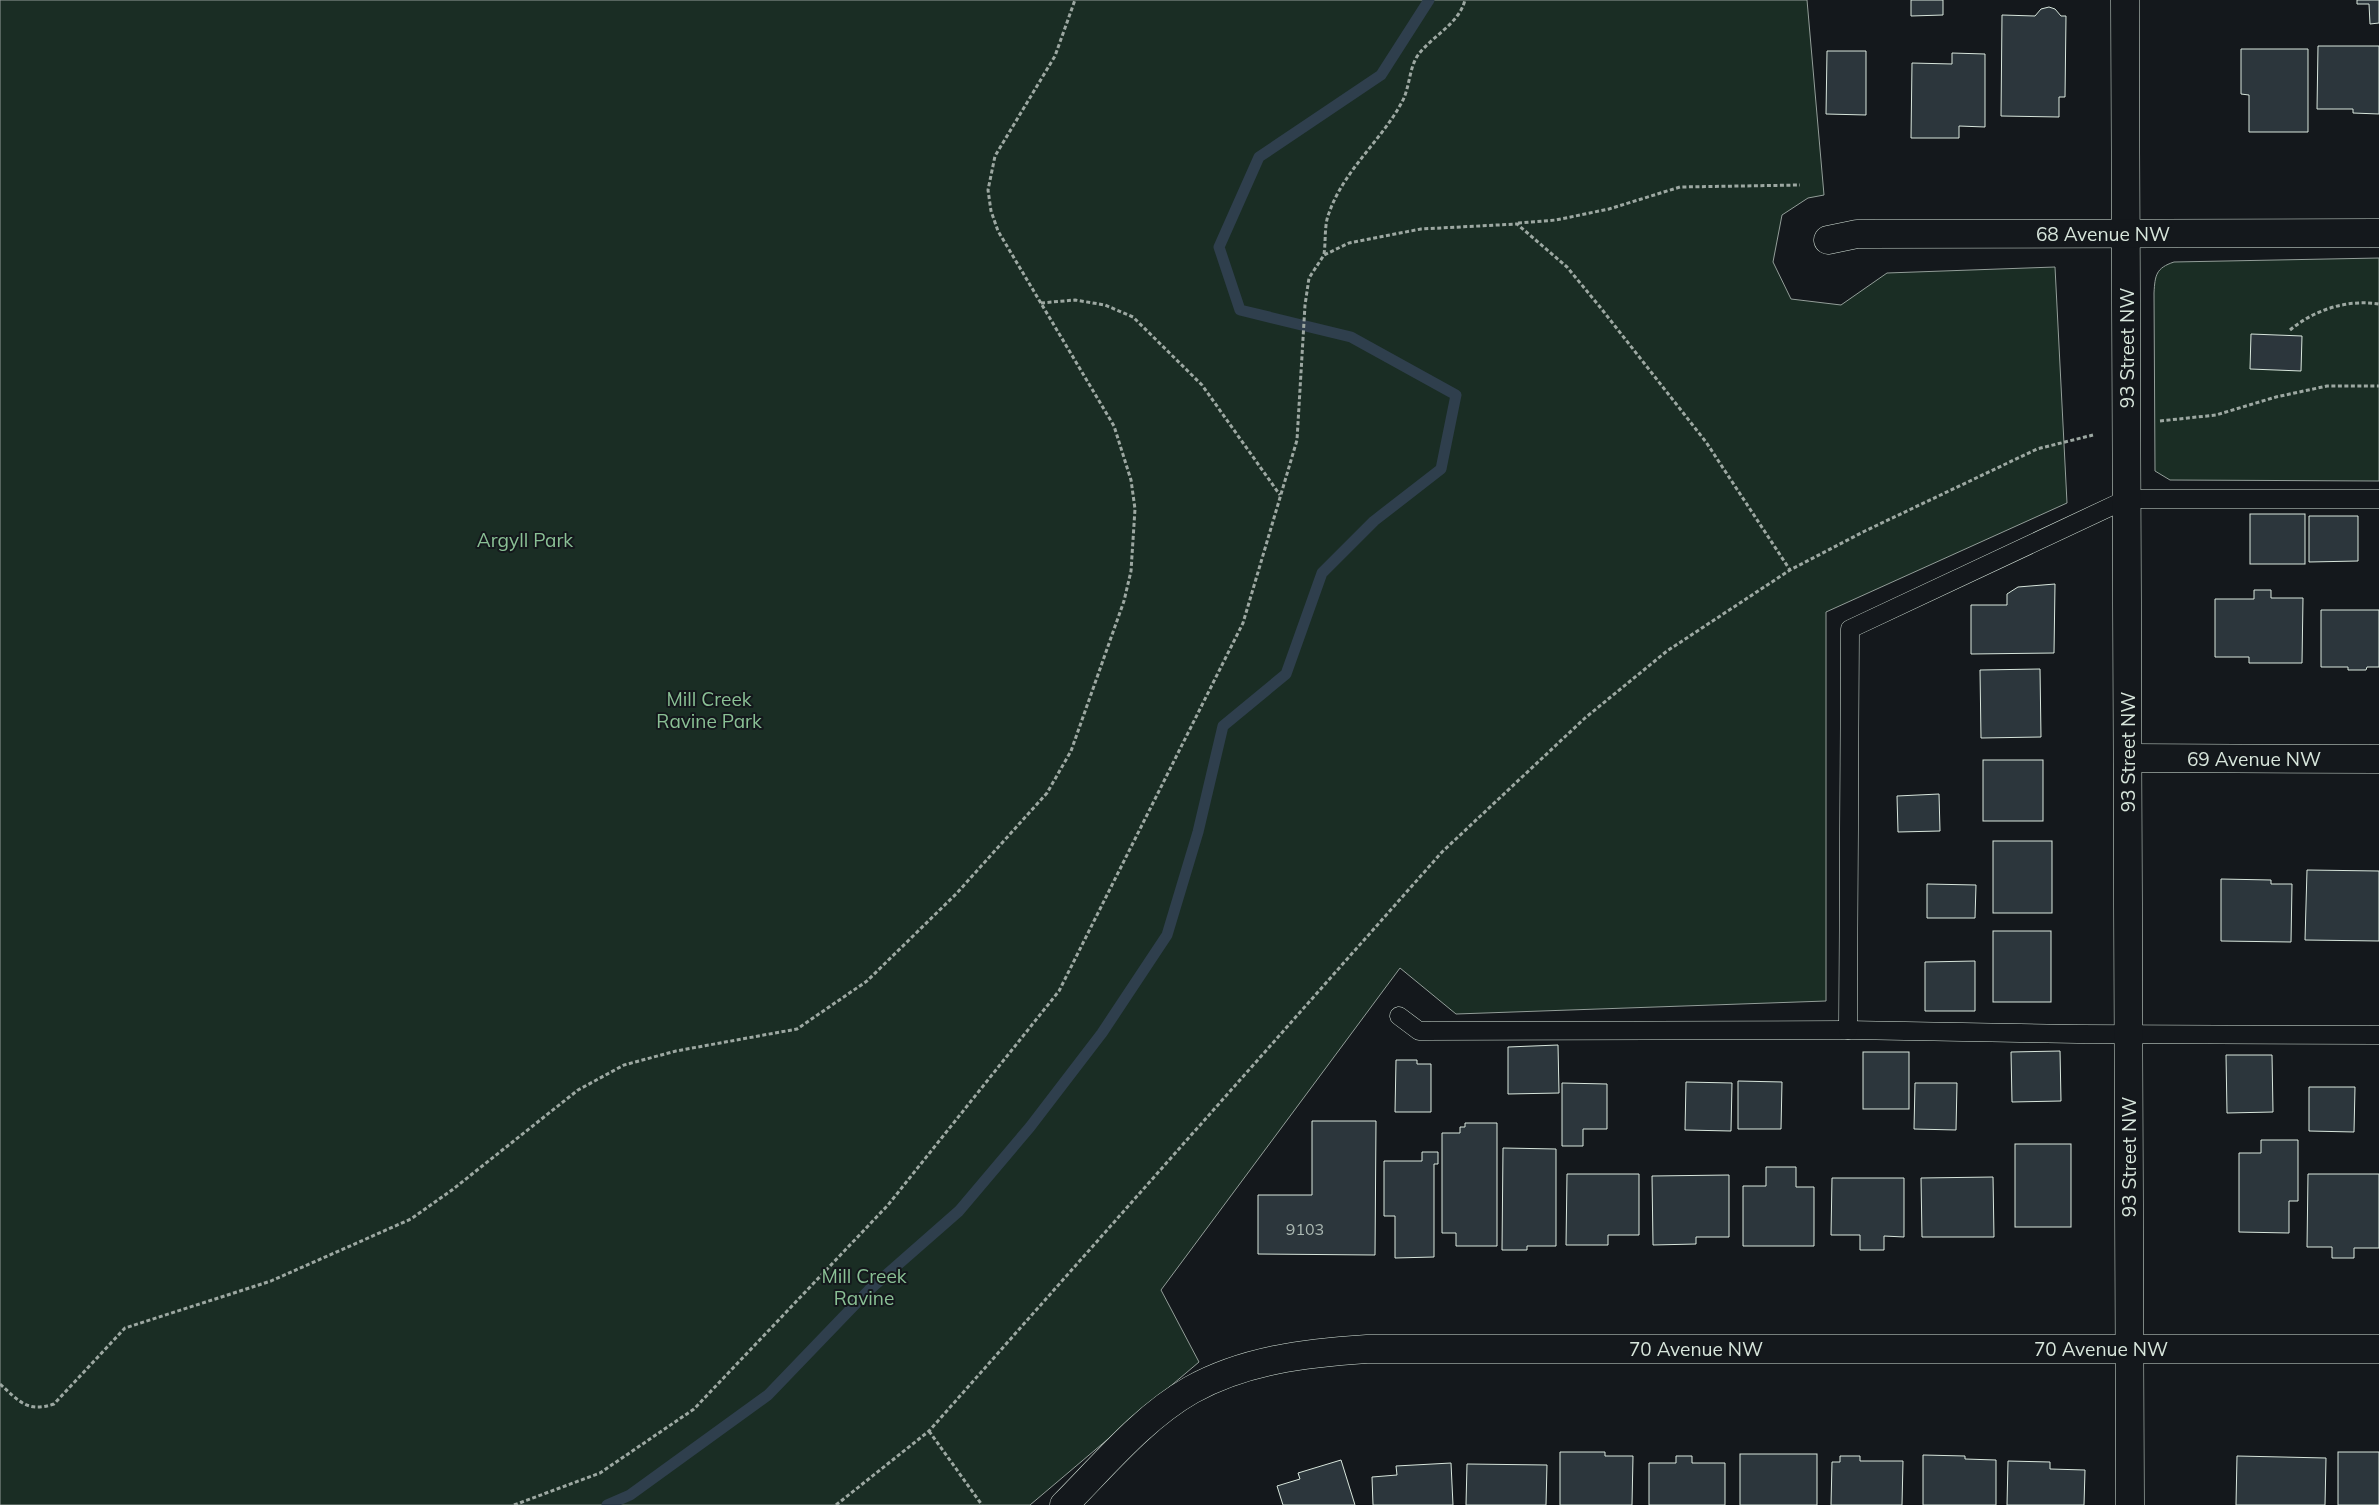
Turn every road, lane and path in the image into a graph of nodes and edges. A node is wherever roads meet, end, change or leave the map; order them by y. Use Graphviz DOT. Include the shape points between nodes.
graph roads {
  1 [pos="1074,0"];
  2 [pos="1465,0"];
  3 [pos="2126,0"];
  4 [pos="1800,185"];
  5 [pos="1517,224"];
  6 [pos="2379,233"];
  7 [pos="2126,235"];
  8 [pos="1828,240"];
  9 [pos="1324,255"];
  10 [pos="1041,303"];
  11 [pos="2379,304"];
  12 [pos="2290,330"];
  13 [pos="2379,386"];
  14 [pos="2152,422"];
  15 [pos="2101,433"];
  16 [pos="1280,495"];
  17 [pos="2127,499"];
  18 [pos="2379,499"];
  19 [pos="1790,570"];
  20 [pos="2128,758"];
  21 [pos="2379,759"];
  22 [pos="1399,1016"];
  23 [pos="1848,1030"];
  24 [pos="2128,1034"];
  25 [pos="2379,1035"];
  26 [pos="2129,1349"];
  27 [pos="2379,1349"];
  28 [pos="0,1384"];
  29 [pos="930,1431"];
  30 [pos="514,1505"];
  31 [pos="836,1505"];
  32 [pos="982,1505"];
  33 [pos="1064,1505"];
  34 [pos="2130,1505"];
  1 -- 10 [label="path" via="1055,56 995,156 988,190 998,231"];
  2 -- 9 [label="path" via="1455,18 1418,55 1400,106 1372,147 1342,182 1328,214"];
  3 -- 7 [label="street, 93 Street NW"];
  4 -- 5 [label="path" via="1680,187 1609,209"];
  5 -- 9 [label="path" via="1421,229 1349,243"];
  5 -- 19 [label="path" via="1568,267 1600,307 1706,442"];
  6 -- 7 [label="street, 68 Avenue NW"];
  7 -- 8 [label="street, 68 Avenue NW" via="1857,234"];
  7 -- 17 [label="street, 93 Street NW"];
  9 -- 16 [label="path" via="1309,278 1297,440"];
  10 -- 16 [label="path" via="1061,300 1105,305 1133,317 1202,385"];
  10 -- 28 [label="path" via="1114,426 1124,453 1135,509 1131,571 1124,601 1080,728 1060,773 1031,811 956,894 867,981 797,1029 676,1051 624,1065 578,1090 411,1219 271,1281 125,1328 54,1404 32,1408 22,1404"];
  11 -- 12 [label="path" via="2342,305 2317,313"];
  13 -- 14 [label="path" via="2327,386 2276,396 2216,415"];
  15 -- 19 [label="path" via="2038,449"];
  16 -- 30 [label="path" via="1243,623 1059,991 888,1205 694,1409 600,1473"];
  17 -- 18 [label="lane"];
  17 -- 20 [label="street, 93 Street NW"];
  17 -- 23 [label="lane" via="1850,628"];
  19 -- 29 [label="path" via="1667,652 1585,718 1442,852"];
  20 -- 21 [label="street, 69 Avenue NW"];
  20 -- 24 [label="street, 93 Street NW"];
  22 -- 23 [label="lane" via="1419,1031"];
  23 -- 24 [label="lane"];
  24 -- 25 [label="lane"];
  24 -- 26 [label="street, 93 Street NW"];
  26 -- 27 [label="street, 70 Avenue NW"];
  26 -- 33 [label="street, 70 Avenue NW" via="1367,1349 1299,1355 1228,1372 1190,1391 1141,1428"];
  26 -- 34 [label="street, 93 Street NW"];
  29 -- 31 [label="path"];
  29 -- 32 [label="path"];
}
